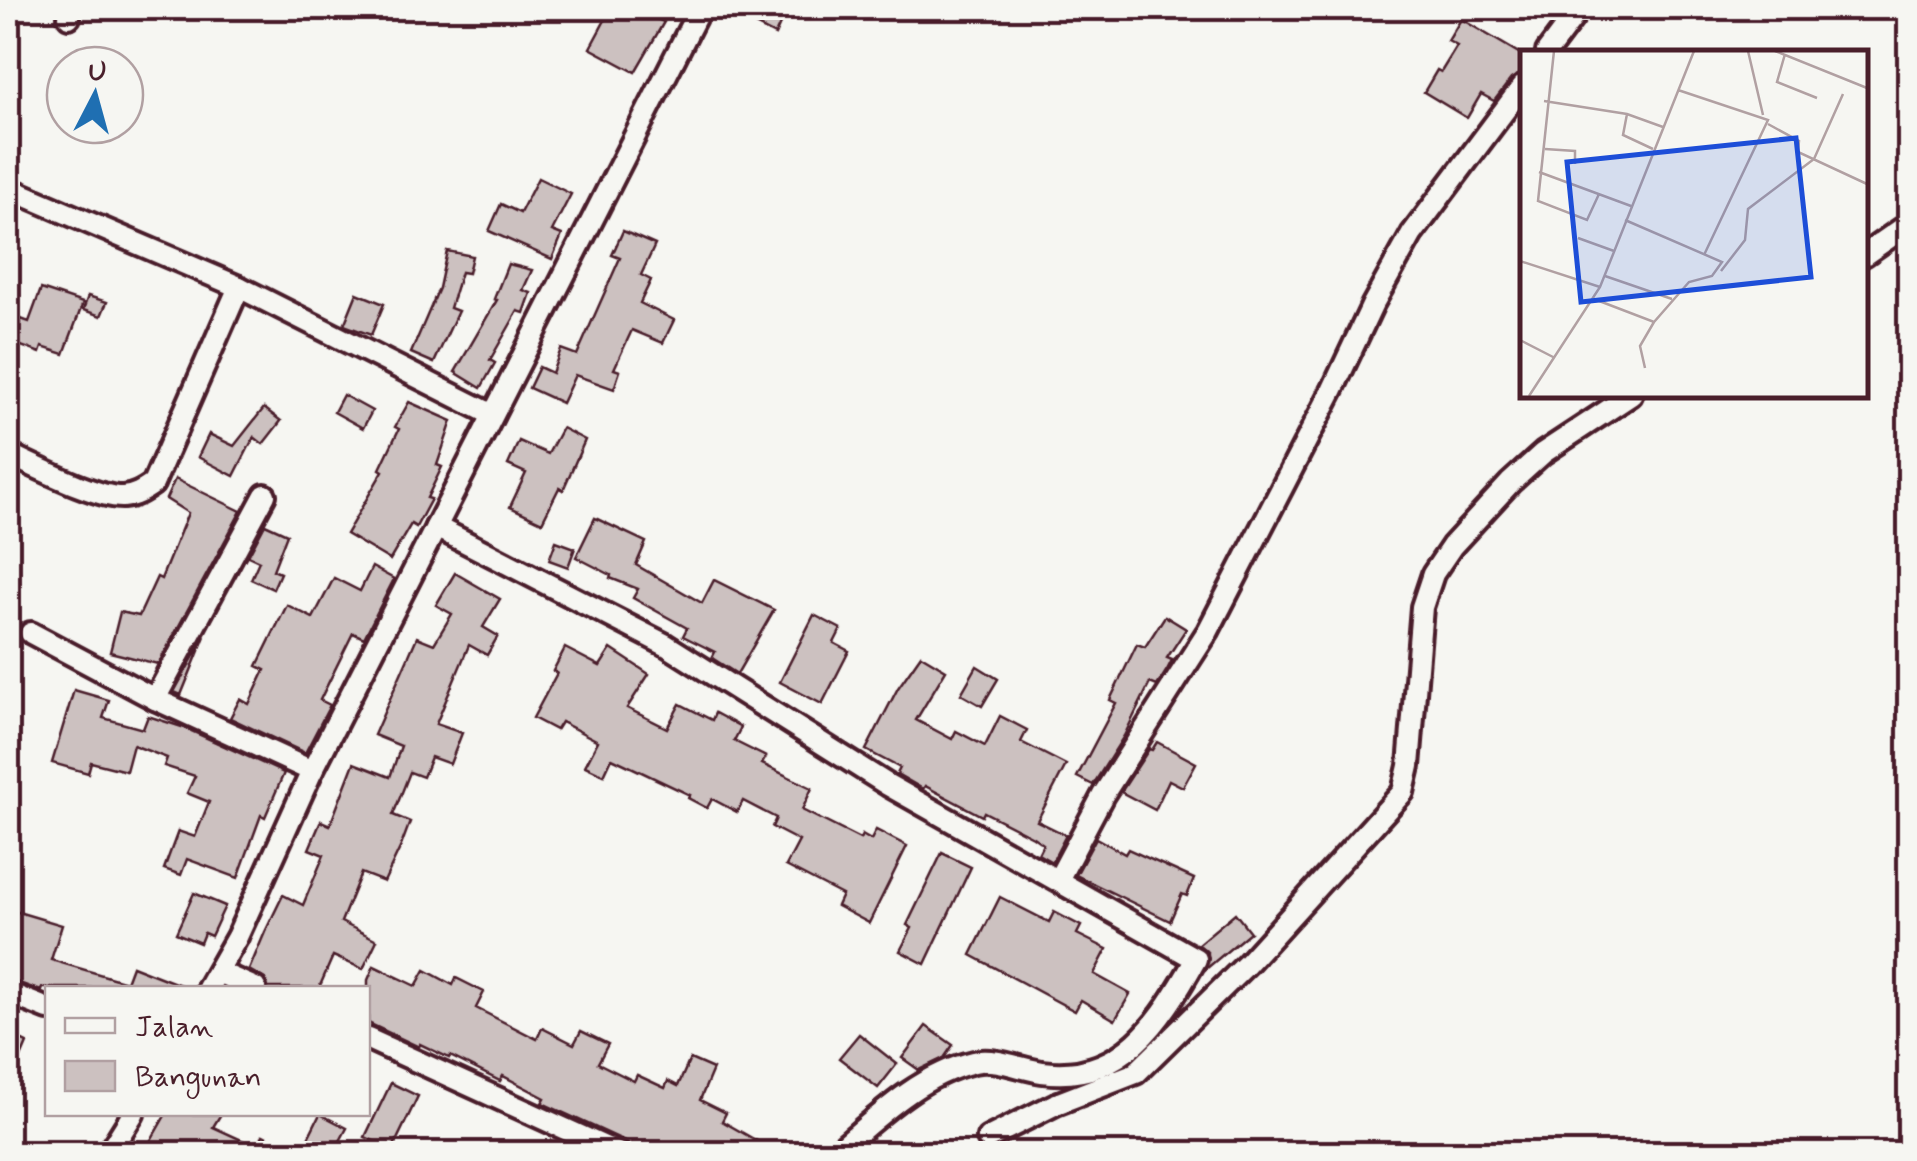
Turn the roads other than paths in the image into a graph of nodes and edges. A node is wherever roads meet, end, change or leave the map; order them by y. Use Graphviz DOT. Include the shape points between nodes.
graph roads {
  1 [pos="700,8"];
  2 [pos="1580,8"];
  3 [pos="1549,50"];
  4 [pos="1520,91"];
  5 [pos="8,188"];
  6 [pos="1910,222"];
  7 [pos="1867,253"];
  8 [pos="240,287"];
  9 [pos="1626,398"];
  10 [pos="491,414"];
  11 [pos="8,454"];
  12 [pos="265,495"];
  13 [pos="436,527"];
  14 [pos="30,634"];
  15 [pos="155,699"];
  16 [pos="312,771"];
  17 [pos="1058,880"];
  18 [pos="213,980"];
  19 [pos="244,986"];
  20 [pos="8,992"];
  21 [pos="45,1008"];
  22 [pos="370,1041"];
  23 [pos="133,1116"];
  24 [pos="988,1138"];
  25 [pos="112,1152"];
  26 [pos="620,1154"];
  27 [pos="834,1154"];
  1 -- 10 [label="street"];
  2 -- 3 [label="street"];
  4 -- 17 [label="street" via="1412,234 1208,630 1102,796"];
  5 -- 8 [label="street"];
  6 -- 7 [label="street"];
  8 -- 10 [label="street"];
  8 -- 11 [label="street" via="153,484 139,494 100,493"];
  9 -- 24 [label="street" via="1510,483 1433,574 1422,608 1404,792 1136,1074"];
  10 -- 13 [label="street"];
  12 -- 15 [label="street"];
  13 -- 16 [label="street"];
  13 -- 17 [label="street" via="666,645 888,785"];
  14 -- 15 [label="street"];
  15 -- 16 [label="street"];
  16 -- 18 [label="street"];
  17 -- 27 [label="street" via="1196,958 1176,995 1141,1037 1104,1066 1067,1075 989,1061 944,1072"];
  18 -- 19 [label="street"];
  20 -- 21 [label="street"];
  22 -- 26 [label="street"];
  23 -- 25 [label="street"];
}
